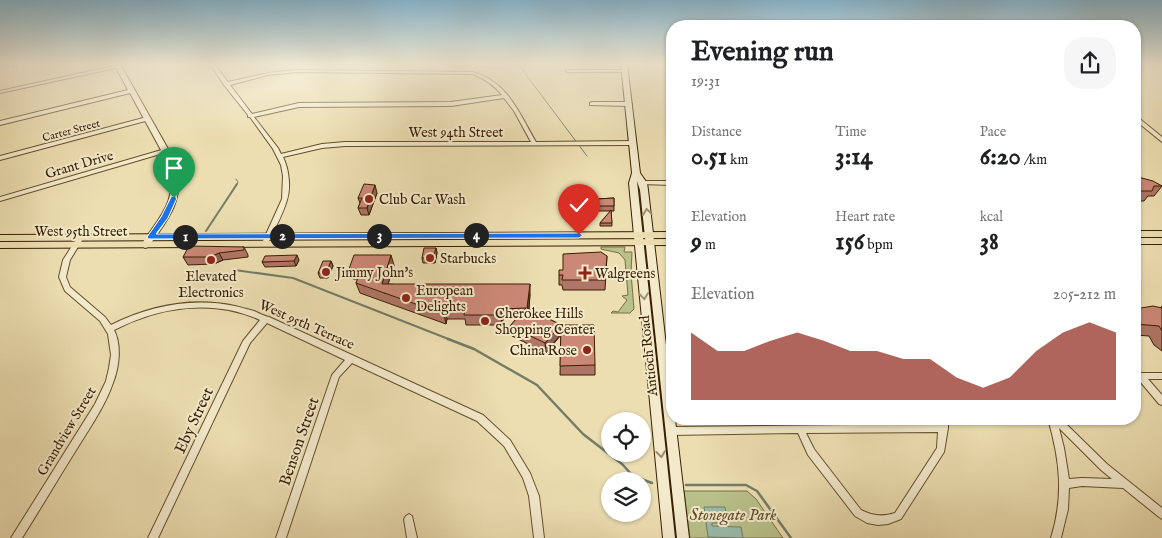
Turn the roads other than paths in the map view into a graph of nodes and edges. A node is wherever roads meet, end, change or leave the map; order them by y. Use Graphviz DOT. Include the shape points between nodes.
graph roads {
  1 [pos="13,89"];
  2 [pos="230,89"];
  3 [pos="501,89"];
  4 [pos="627,89"];
  5 [pos="132,91"];
  6 [pos="0,92"];
  7 [pos="505,96"];
  8 [pos="592,104"];
  9 [pos="629,104"];
  10 [pos="250,116"];
  11 [pos="147,119"];
  12 [pos="1141,122"];
  13 [pos="0,123"];
  14 [pos="1162,140"];
  15 [pos="534,143"];
  16 [pos="633,143"];
  17 [pos="165,151"];
  18 [pos="280,156"];
  19 [pos="0,158"];
  20 [pos="636,173"];
  21 [pos="643,183"];
  22 [pos="666,183"];
  23 [pos="0,200"];
  24 [pos="1141,234"];
  25 [pos="1162,234"];
  26 [pos="666,236"];
  27 [pos="0,238"];
  28 [pos="638,239"];
  29 [pos="650,239"];
  30 [pos="266,240"];
  31 [pos="78,241"];
  32 [pos="148,241"];
  33 [pos="666,241"];
  34 [pos="1141,241"];
  35 [pos="1162,241"];
  36 [pos="0,245"];
  37 [pos="266,319"];
  38 [pos="110,329"];
  39 [pos="351,358"];
  40 [pos="1141,376"];
  41 [pos="1162,376"];
  42 [pos="1141,379"];
  43 [pos="666,385"];
  44 [pos="1162,401"];
  45 [pos="670,425"];
  46 [pos="896,425"];
  47 [pos="944,425"];
  48 [pos="1055,425"];
  49 [pos="1060,425"];
  50 [pos="800,429"];
  51 [pos="671,431"];
  52 [pos="1065,484"];
  53 [pos="1123,484"];
  54 [pos="1162,514"];
  55 [pos="409,519"];
  56 [pos="16,538"];
  57 [pos="153,538"];
  58 [pos="282,538"];
  59 [pos="412,538"];
  60 [pos="539,538"];
  61 [pos="670,538"];
  62 [pos="683,538"];
  63 [pos="1056,538"];
  1 -- 6 [label="street"];
  2 -- 10 [label="street"];
  3 -- 7 [label="street"];
  4 -- 9 [label="main road, Antioch Road"];
  5 -- 11 [label="main road"];
  5 -- 13 [label="main road"];
  7 -- 10 [label="street" via="451,104 299,105"];
  7 -- 15 [label="street"];
  8 -- 9 [label="street"];
  9 -- 16 [label="main road, Antioch Road"];
  10 -- 18 [label="street"];
  11 -- 17 [label="main road"];
  11 -- 19 [label="street, Carter Street"];
  12 -- 14 [label="street"];
  15 -- 16 [label="street, West 94th Street"];
  15 -- 18 [label="street, West 94th Street" via="335,144"];
  16 -- 20 [label="main road, Antioch Road"];
  17 -- 23 [label="street, Grant Drive"];
  17 -- 32 [label="main road" via="175,172 176,189 170,208"];
  18 -- 30 [label="street" via="286,187 280,213"];
  20 -- 21 [label="main road, Antioch Road"];
  20 -- 28 [label="main road, Antioch Road" via="633,183"];
  21 -- 22 [label="street"];
  29 -- 21 [label="main road, Antioch Road, one-way"];
  24 -- 25 [label="main road"];
  26 -- 29 [label="main road, West 95th Street"];
  27 -- 31 [label="main road, West 95th Street"];
  28 -- 29 [label="main road, West 95th Street"];
  28 -- 30 [label="main road, West 95th Street"];
  28 -- 61 [label="main road, Antioch Road, one-way"];
  29 -- 33 [label="main road, West 95th Street"];
  29 -- 43 [label="main road, Antioch Road"];
  30 -- 32 [label="main road, West 95th Street"];
  31 -- 32 [label="main road, West 95th Street"];
  31 -- 36 [label="main road, West 95th Street"];
  31 -- 38 [label="street, Grandview Street" via="63,265 63,284 96,311"];
  34 -- 35 [label="main road"];
  37 -- 38 [label="street, West 95th Terrace" via="232,307 184,306 151,311"];
  37 -- 39 [label="street, West 95th Terrace"];
  37 -- 57 [label="street, Eby Street" via="247,341"];
  38 -- 56 [label="street, Grandview Street" via="115,354 108,386"];
  39 -- 58 [label="street, Benson Street" via="336,375"];
  39 -- 60 [label="street, West 95th Terrace" via="480,418 507,443 521,464 534,496"];
  40 -- 41 [label="street"];
  42 -- 44 [label="street"];
  45 -- 51 [label="main road, Antioch Road"];
  46 -- 50 [label="street"];
  47 -- 50 [label="street" via="941,449 934,461 898,516 887,521 865,518 851,506 811,452"];
  48 -- 52 [label="street"];
  49 -- 53 [label="street"];
  50 -- 51 [label="street"];
  51 -- 62 [label="main road, Antioch Road"];
  52 -- 53 [label="street"];
  52 -- 63 [label="street" via="1064,513"];
  53 -- 54 [label="street"];
  55 -- 59 [label="street"];
}
